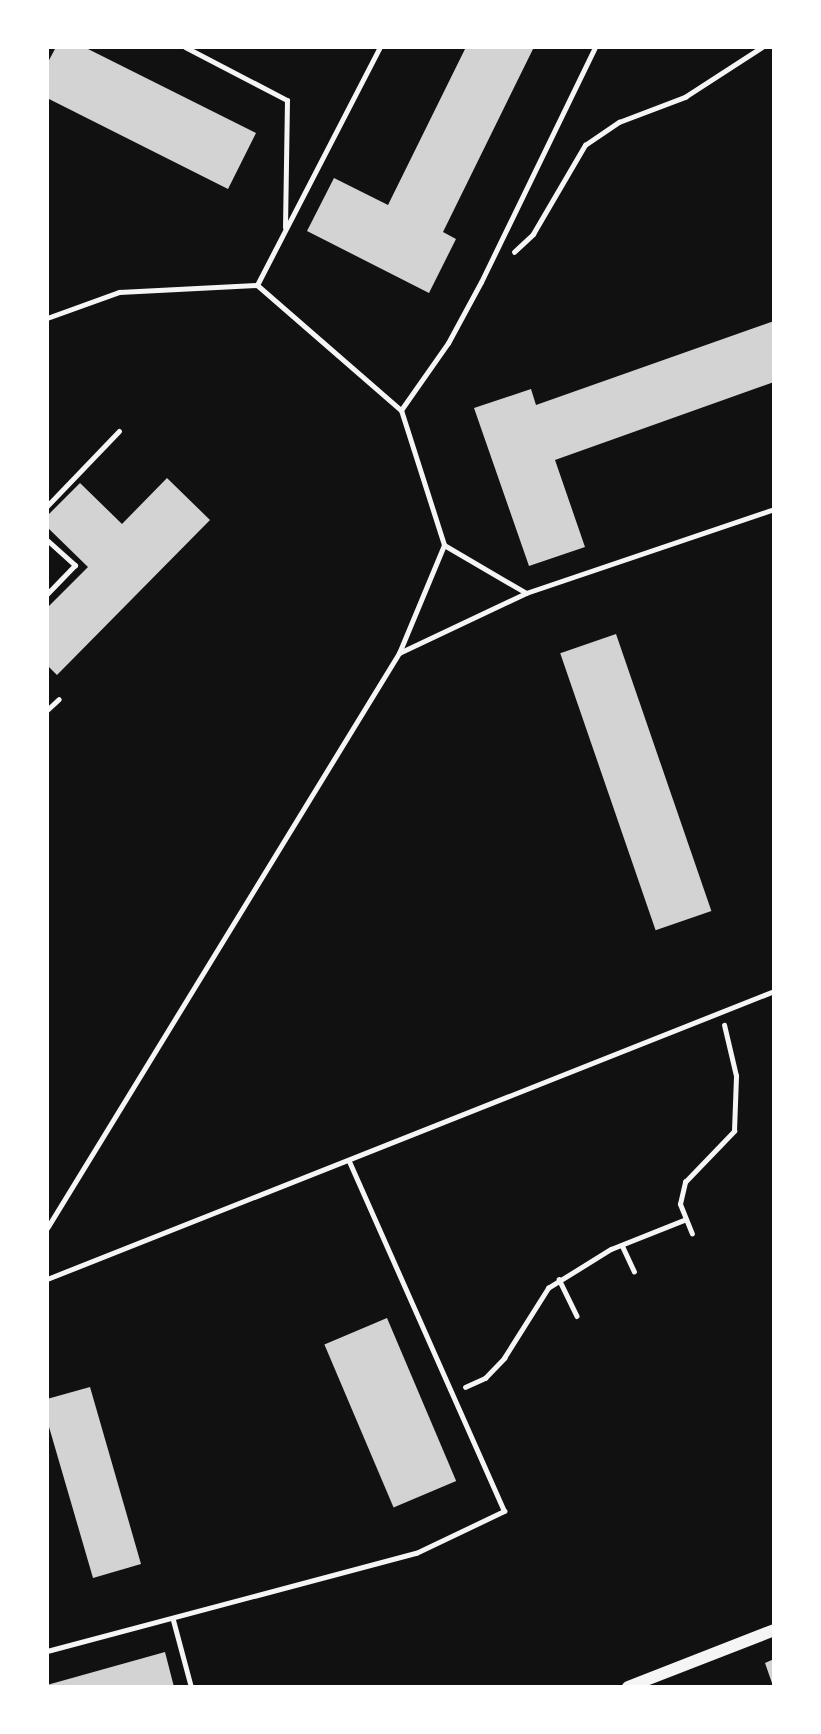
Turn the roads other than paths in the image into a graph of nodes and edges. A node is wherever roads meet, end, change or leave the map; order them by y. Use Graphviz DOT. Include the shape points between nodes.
graph roads {
  1 [pos="185,47"];
  2 [pos="380,47"];
  3 [pos="594,47"];
  4 [pos="285,230"];
  5 [pos="257,285"];
  6 [pos="47,318"];
  7 [pos="401,410"];
  8 [pos="119,431"];
  9 [pos="47,506"];
  10 [pos="774,509"];
  11 [pos="47,540"];
  12 [pos="444,545"];
  13 [pos="526,593"];
  14 [pos="47,594"];
  15 [pos="399,653"];
  16 [pos="59,699"];
  17 [pos="47,710"];
  18 [pos="774,991"];
  19 [pos="349,1162"];
  20 [pos="47,1227"];
  21 [pos="47,1279"];
  22 [pos="173,1620"];
  23 [pos="774,1630"];
  24 [pos="47,1651"];
  25 [pos="191,1687"];
  26 [pos="628,1687"];
  1 -- 4 [label="lane" via="287,100"];
  2 -- 4 [label="lane"];
  3 -- 7 [label="lane" via="481,282 448,343"];
  4 -- 5 [label="lane"];
  5 -- 6 [label="lane" via="119,292"];
  5 -- 7 [label="lane"];
  7 -- 12 [label="lane"];
  8 -- 9 [label="lane"];
  10 -- 13 [label="lane"];
  11 -- 14 [label="lane" via="75,565"];
  12 -- 13 [label="lane"];
  12 -- 15 [label="lane"];
  13 -- 15 [label="lane"];
  15 -- 20 [label="lane"];
  16 -- 17 [label="lane"];
  18 -- 19 [label="lane"];
  19 -- 21 [label="lane"];
  19 -- 22 [label="lane" via="504,1511 416,1553"];
  22 -- 24 [label="lane"];
  22 -- 25 [label="lane"];
  23 -- 26 [label="street"];
}
